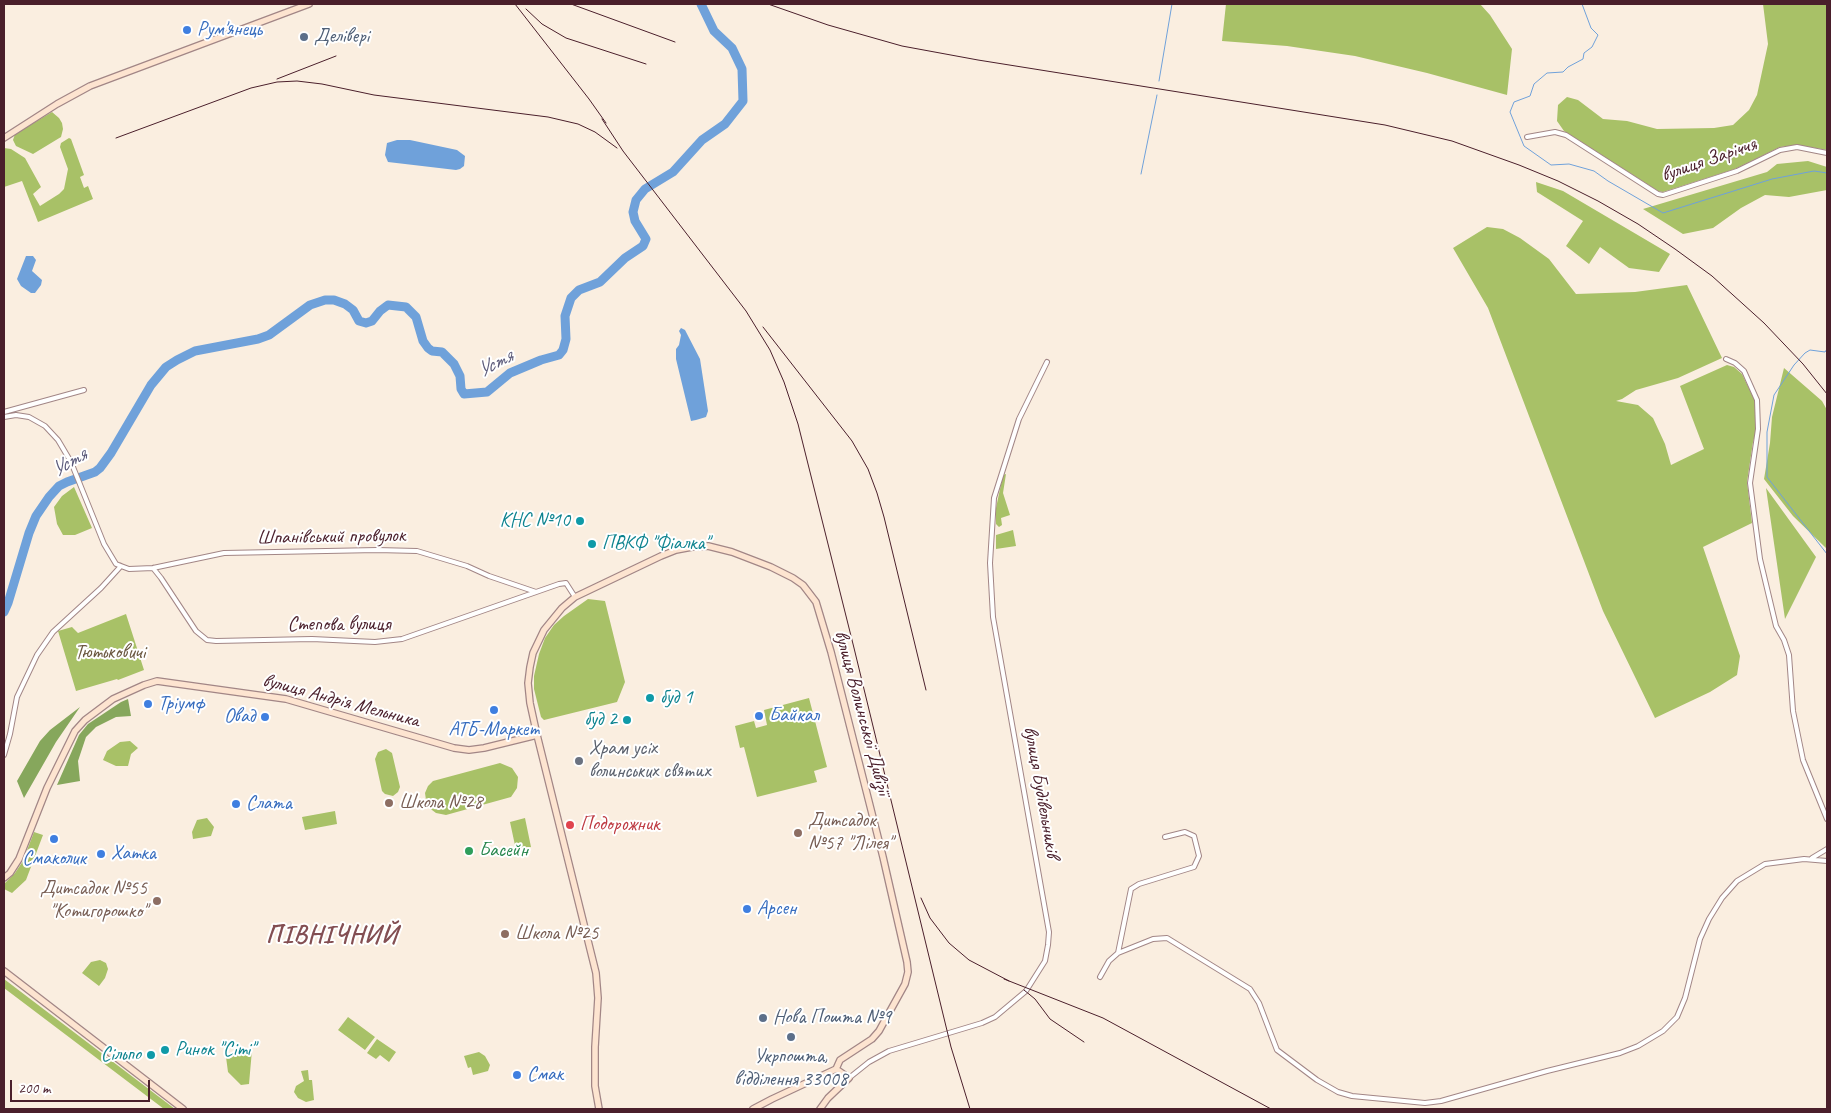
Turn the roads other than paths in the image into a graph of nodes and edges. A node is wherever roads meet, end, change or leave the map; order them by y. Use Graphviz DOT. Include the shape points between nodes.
graph roads {
  1 [pos="309,4"];
  2 [pos="1527,137"];
  3 [pos="4,138"];
  4 [pos="1827,153"];
  5 [pos="1726,360"];
  6 [pos="1048,362"];
  7 [pos="84,390"];
  8 [pos="4,412"];
  9 [pos="4,417"];
  10 [pos="121,566"];
  11 [pos="153,568"];
  12 [pos="536,592"];
  13 [pos="575,597"];
  14 [pos="537,735"];
  15 [pos="4,755"];
  16 [pos="1827,819"];
  17 [pos="1165,837"];
  18 [pos="1827,849"];
  19 [pos="1808,859"];
  20 [pos="1827,861"];
  21 [pos="4,878"];
  22 [pos="1118,952"];
  23 [pos="4,971"];
  24 [pos="1100,977"];
  25 [pos="836,1069"];
  26 [pos="849,1078"];
  27 [pos="184,1109"];
  28 [pos="599,1109"];
  29 [pos="753,1109"];
  30 [pos="820,1109"];
  1 -- 3 [label="street" via="90,86"];
  2 -- 4 [label="street, вулиця Заріччя" via="1555,132 1566,135 1663,195 1737,171 1780,150 1797,147"];
  5 -- 16 [label="street" via="1744,371 1757,400 1758,429 1750,483 1760,559 1776,626 1790,655 1793,711 1802,760"];
  6 -- 26 [label="street, вулиця Будівельників" via="1018,419 1003,465 994,498 990,563 993,616 1048,932 1045,961 1026,992 995,1017 889,1051"];
  7 -- 8 [label="street"];
  9 -- 10 [label="street" via="23,415 45,426 58,440 71,462 104,544 116,564"];
  10 -- 11 [label="street, Шпанівський провулок"];
  10 -- 15 [label="street" via="54,632 37,655 17,697"];
  11 -- 12 [label="street, Шпанівський провулок" via="224,553 417,551"];
  11 -- 12 [label="street, Степова вулиця" via="201,636 207,640 230,642 375,642 402,639"];
  12 -- 13 [label="street, Степова вулиця" via="566,584"];
  13 -- 14 [label="street, вулиця Волинської Дивізії" via="550,621 533,653 528,683"];
  13 -- 25 [label="street, вулиця Волинської Дивізії" via="661,556 702,546 732,552 794,578 816,602 883,858 908,972 905,984 879,1031 840,1060"];
  14 -- 21 [label="street, вулиця Андрія Мельника" via="469,750 286,699 157,681 144,684 113,699 75,731 47,788 19,860"];
  14 -- 28 [label="street, вулиця Волинської Дивізії" via="596,973 595,1086"];
  17 -- 22 [label="street" via="1185,832 1194,836 1199,856 1194,867 1139,884 1131,890"];
  18 -- 19 [label="street"];
  19 -- 20 [label="street"];
  19 -- 22 [label="street" via="1764,864 1737,880 1709,919 1700,939 1685,998 1677,1017 1664,1031 1620,1053 1441,1101 1425,1103 1338,1092 1277,1050 1255,996 1237,980 1167,938 1153,939"];
  22 -- 24 [label="street"];
  23 -- 27 [label="street"];
  25 -- 26 [label="street"];
  25 -- 29 [label="street"];
  26 -- 30 [label="street, вулиця Будівельників"];
}
